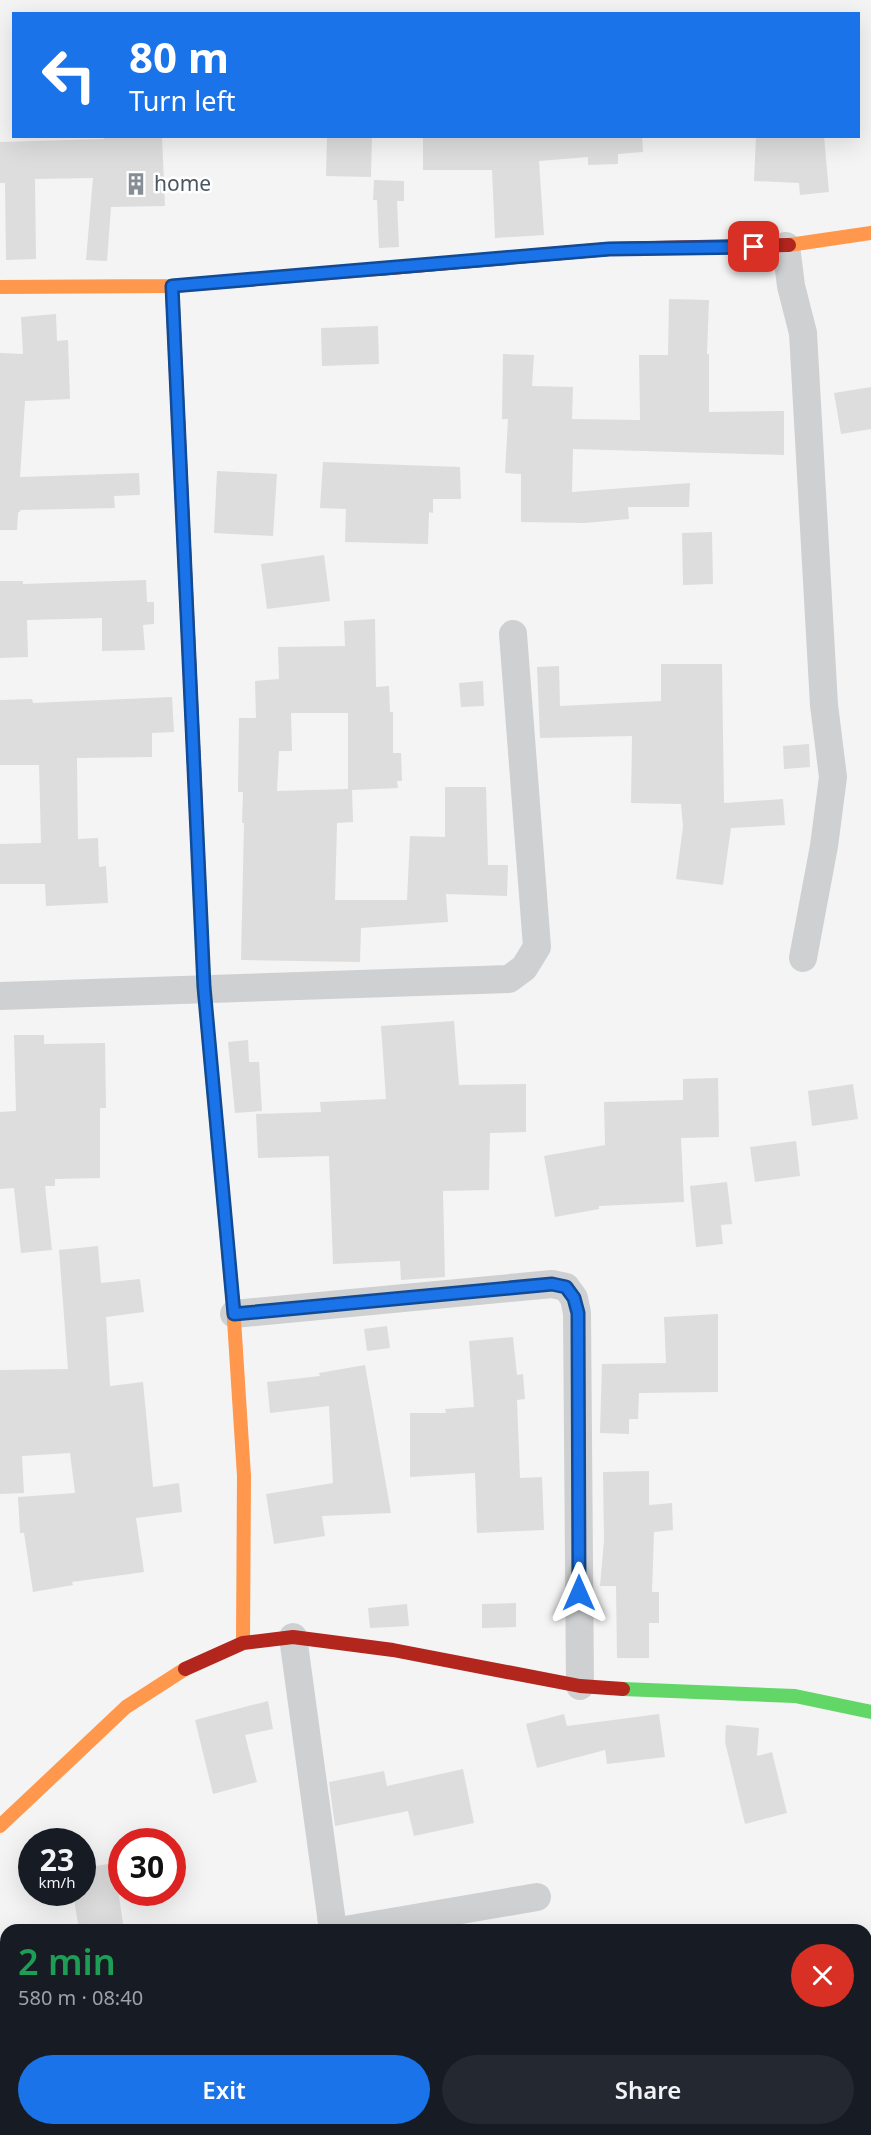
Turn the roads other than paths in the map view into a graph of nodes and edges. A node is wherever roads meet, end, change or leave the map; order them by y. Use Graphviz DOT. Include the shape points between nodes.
graph roads {
  1 [pos="871,233"];
  2 [pos="786,246"];
  3 [pos="172,286"];
  4 [pos="0,287"];
  5 [pos="513,634"];
  6 [pos="803,958"];
  7 [pos="204,987"];
  8 [pos="0,996"];
  9 [pos="234,1314"];
  10 [pos="293,1637"];
  11 [pos="243,1643"];
  12 [pos="580,1686"];
  13 [pos="871,1712"];
  14 [pos="0,1827"];
  15 [pos="537,1897"];
  16 [pos="332,1924"];
  17 [pos="380,1924"];
  1 -- 2 [label="street"];
  2 -- 3 [label="street" via="609,249"];
  2 -- 6 [label="street" via="803,333 824,705 833,777"];
  3 -- 4 [label="street"];
  3 -- 7 [label="street"];
  5 -- 7 [label="street" via="537,947 524,968 509,979 492,981"];
  7 -- 8 [label="street"];
  7 -- 9 [label="street"];
  9 -- 11 [label="street" via="244,1476"];
  9 -- 12 [label="street" via="552,1284 566,1287 578,1313"];
  10 -- 11 [label="street"];
  10 -- 12 [label="street" via="393,1650"];
  10 -- 16 [label="street"];
  11 -- 14 [label="street" via="181,1671 126,1707"];
  12 -- 13 [label="street" via="795,1696"];
  15 -- 17 [label="street"];
}
